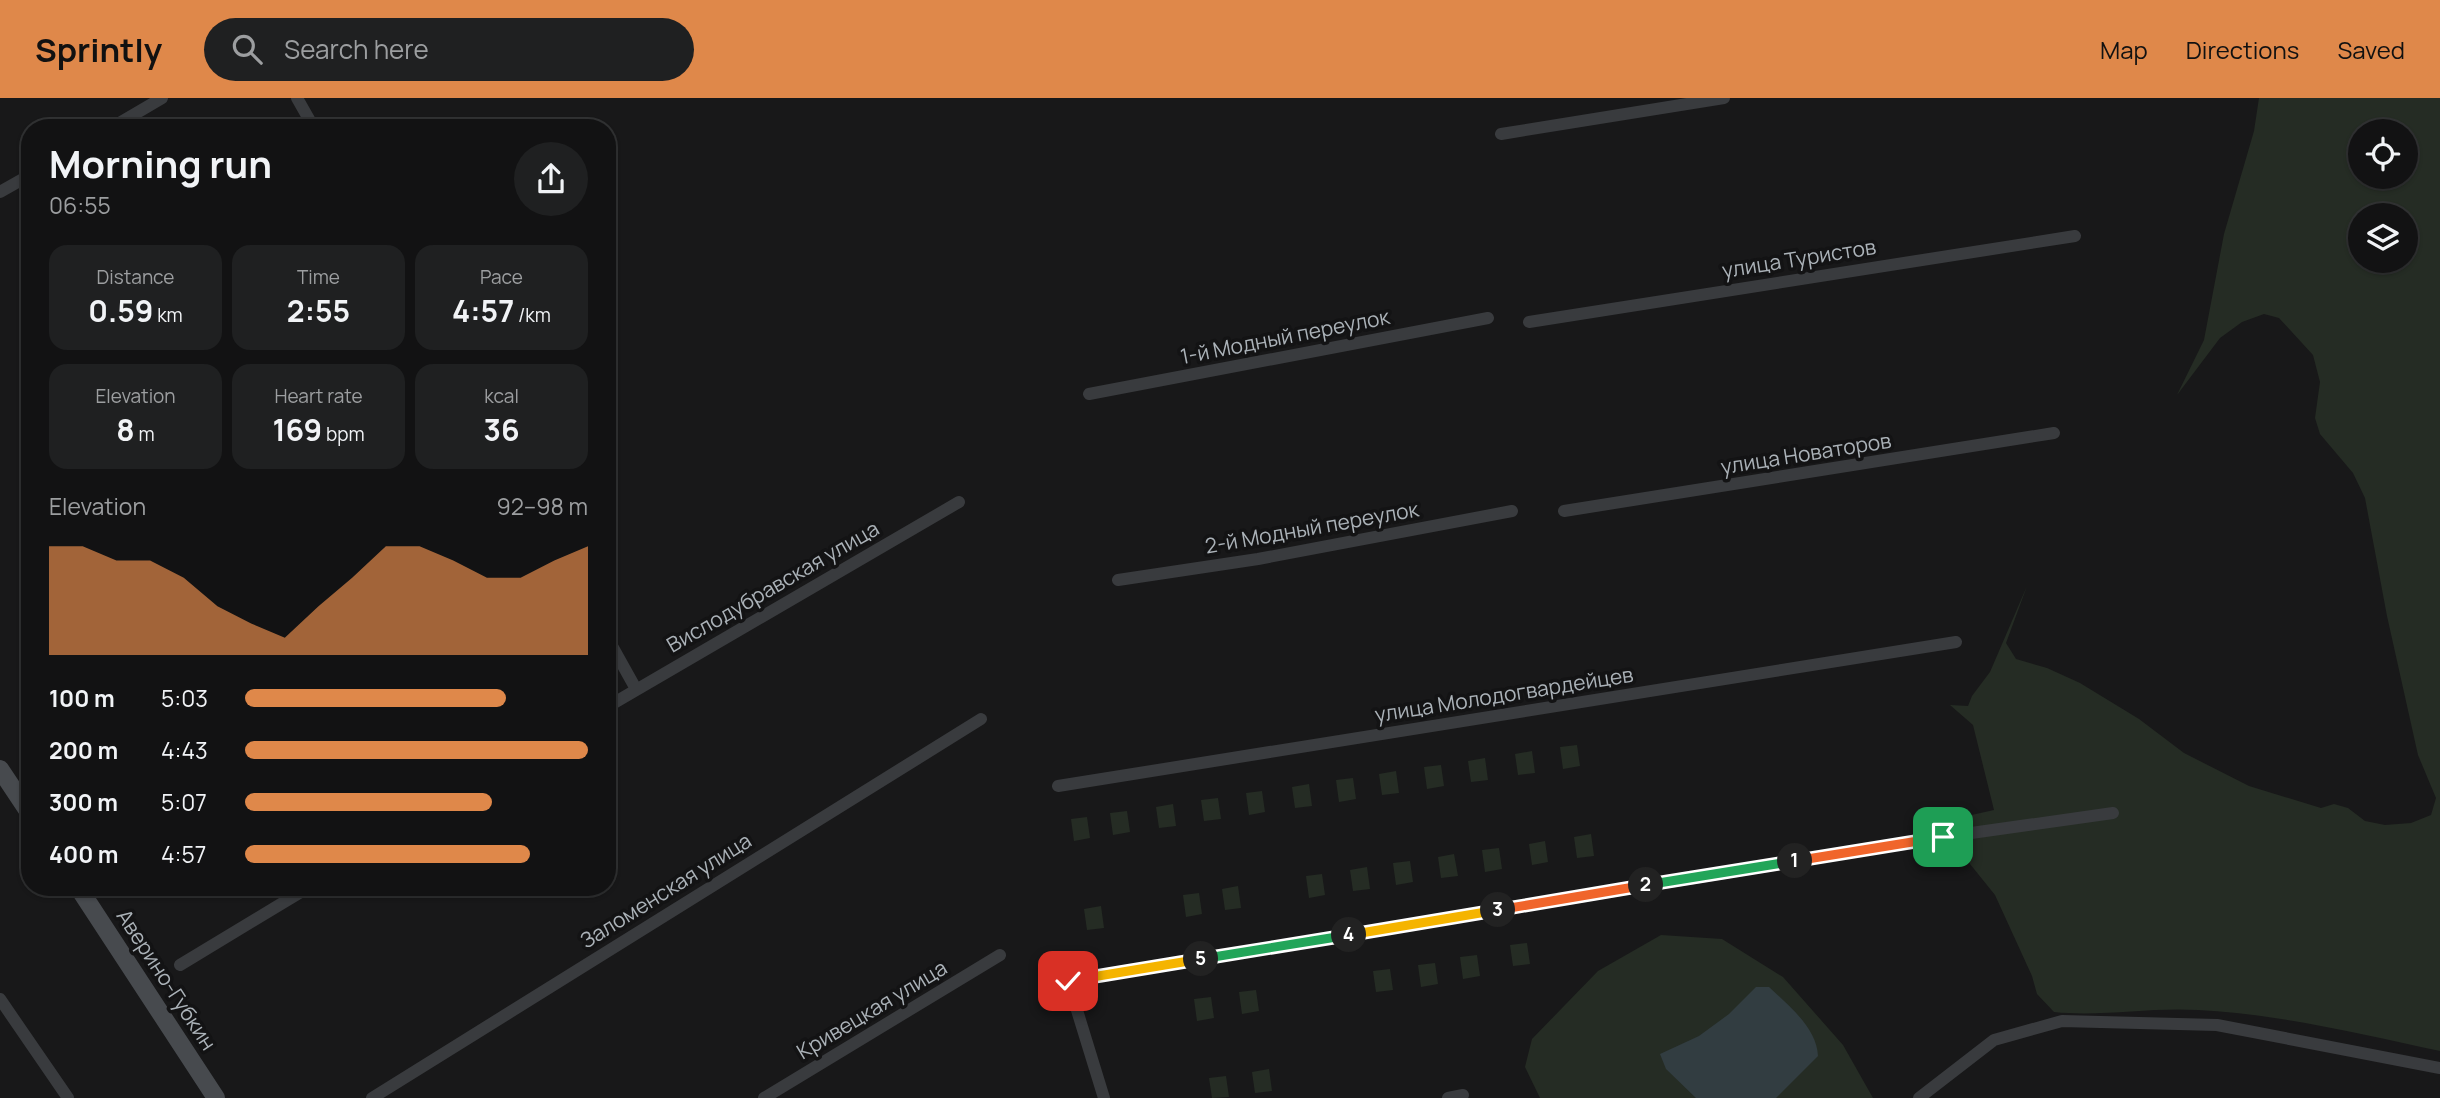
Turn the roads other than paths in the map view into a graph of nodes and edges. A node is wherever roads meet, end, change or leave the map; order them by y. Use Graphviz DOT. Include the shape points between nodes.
graph roads {
  1 [pos="162,98"];
  2 [pos="297,98"];
  3 [pos="1724,98"];
  4 [pos="126,119"];
  5 [pos="309,119"];
  6 [pos="1502,134"];
  7 [pos="21,180"];
  8 [pos="0,192"];
  9 [pos="2075,236"];
  10 [pos="1488,318"];
  11 [pos="1529,322"];
  12 [pos="1089,394"];
  13 [pos="2054,433"];
  14 [pos="959,502"];
  15 [pos="1512,511"];
  16 [pos="1564,511"];
  17 [pos="1118,580"];
  18 [pos="1956,642"];
  19 [pos="616,653"];
  20 [pos="636,689"];
  21 [pos="616,701"];
  22 [pos="981,719"];
  23 [pos="0,769"];
  24 [pos="1058,786"];
  25 [pos="21,800"];
  26 [pos="2113,813"];
  27 [pos="84,896"];
  28 [pos="294,896"];
  29 [pos="1000,955"];
  30 [pos="180,965"];
  31 [pos="0,999"];
  32 [pos="2440,1069"];
  33 [pos="1463,1095"];
  34 [pos="68,1098"];
  35 [pos="216,1098"];
  36 [pos="372,1098"];
  37 [pos="764,1098"];
  38 [pos="1104,1098"];
  39 [pos="1448,1098"];
  40 [pos="1919,1098"];
  1 -- 4 [label="street"];
  2 -- 5 [label="street"];
  3 -- 6 [label="street"];
  7 -- 8 [label="street"];
  9 -- 11 [label="street, улица Туристов"];
  10 -- 12 [label="street, 1-й Модный переулок"];
  13 -- 16 [label="street, улица Новаторов"];
  14 -- 20 [label="street, Вислодубравская улица"];
  15 -- 17 [label="street, 2-й Модный переулок"];
  18 -- 24 [label="street, улица Молодогвардейцев"];
  19 -- 20 [label="street"];
  20 -- 21 [label="street, Вислодубравская улица"];
  22 -- 36 [label="street, Заломенская улица"];
  23 -- 25 [label="main road"];
  26 -- 38 [label="street" via="1068,981"];
  27 -- 35 [label="main road, Аверино-Губкин"];
  28 -- 30 [label="street"];
  29 -- 37 [label="street, Кривецкая улица"];
  31 -- 34 [label="street"];
  32 -- 40 [label="street" via="2217,1025 2062,1021 1994,1040"];
  33 -- 39 [label="street"];
}
